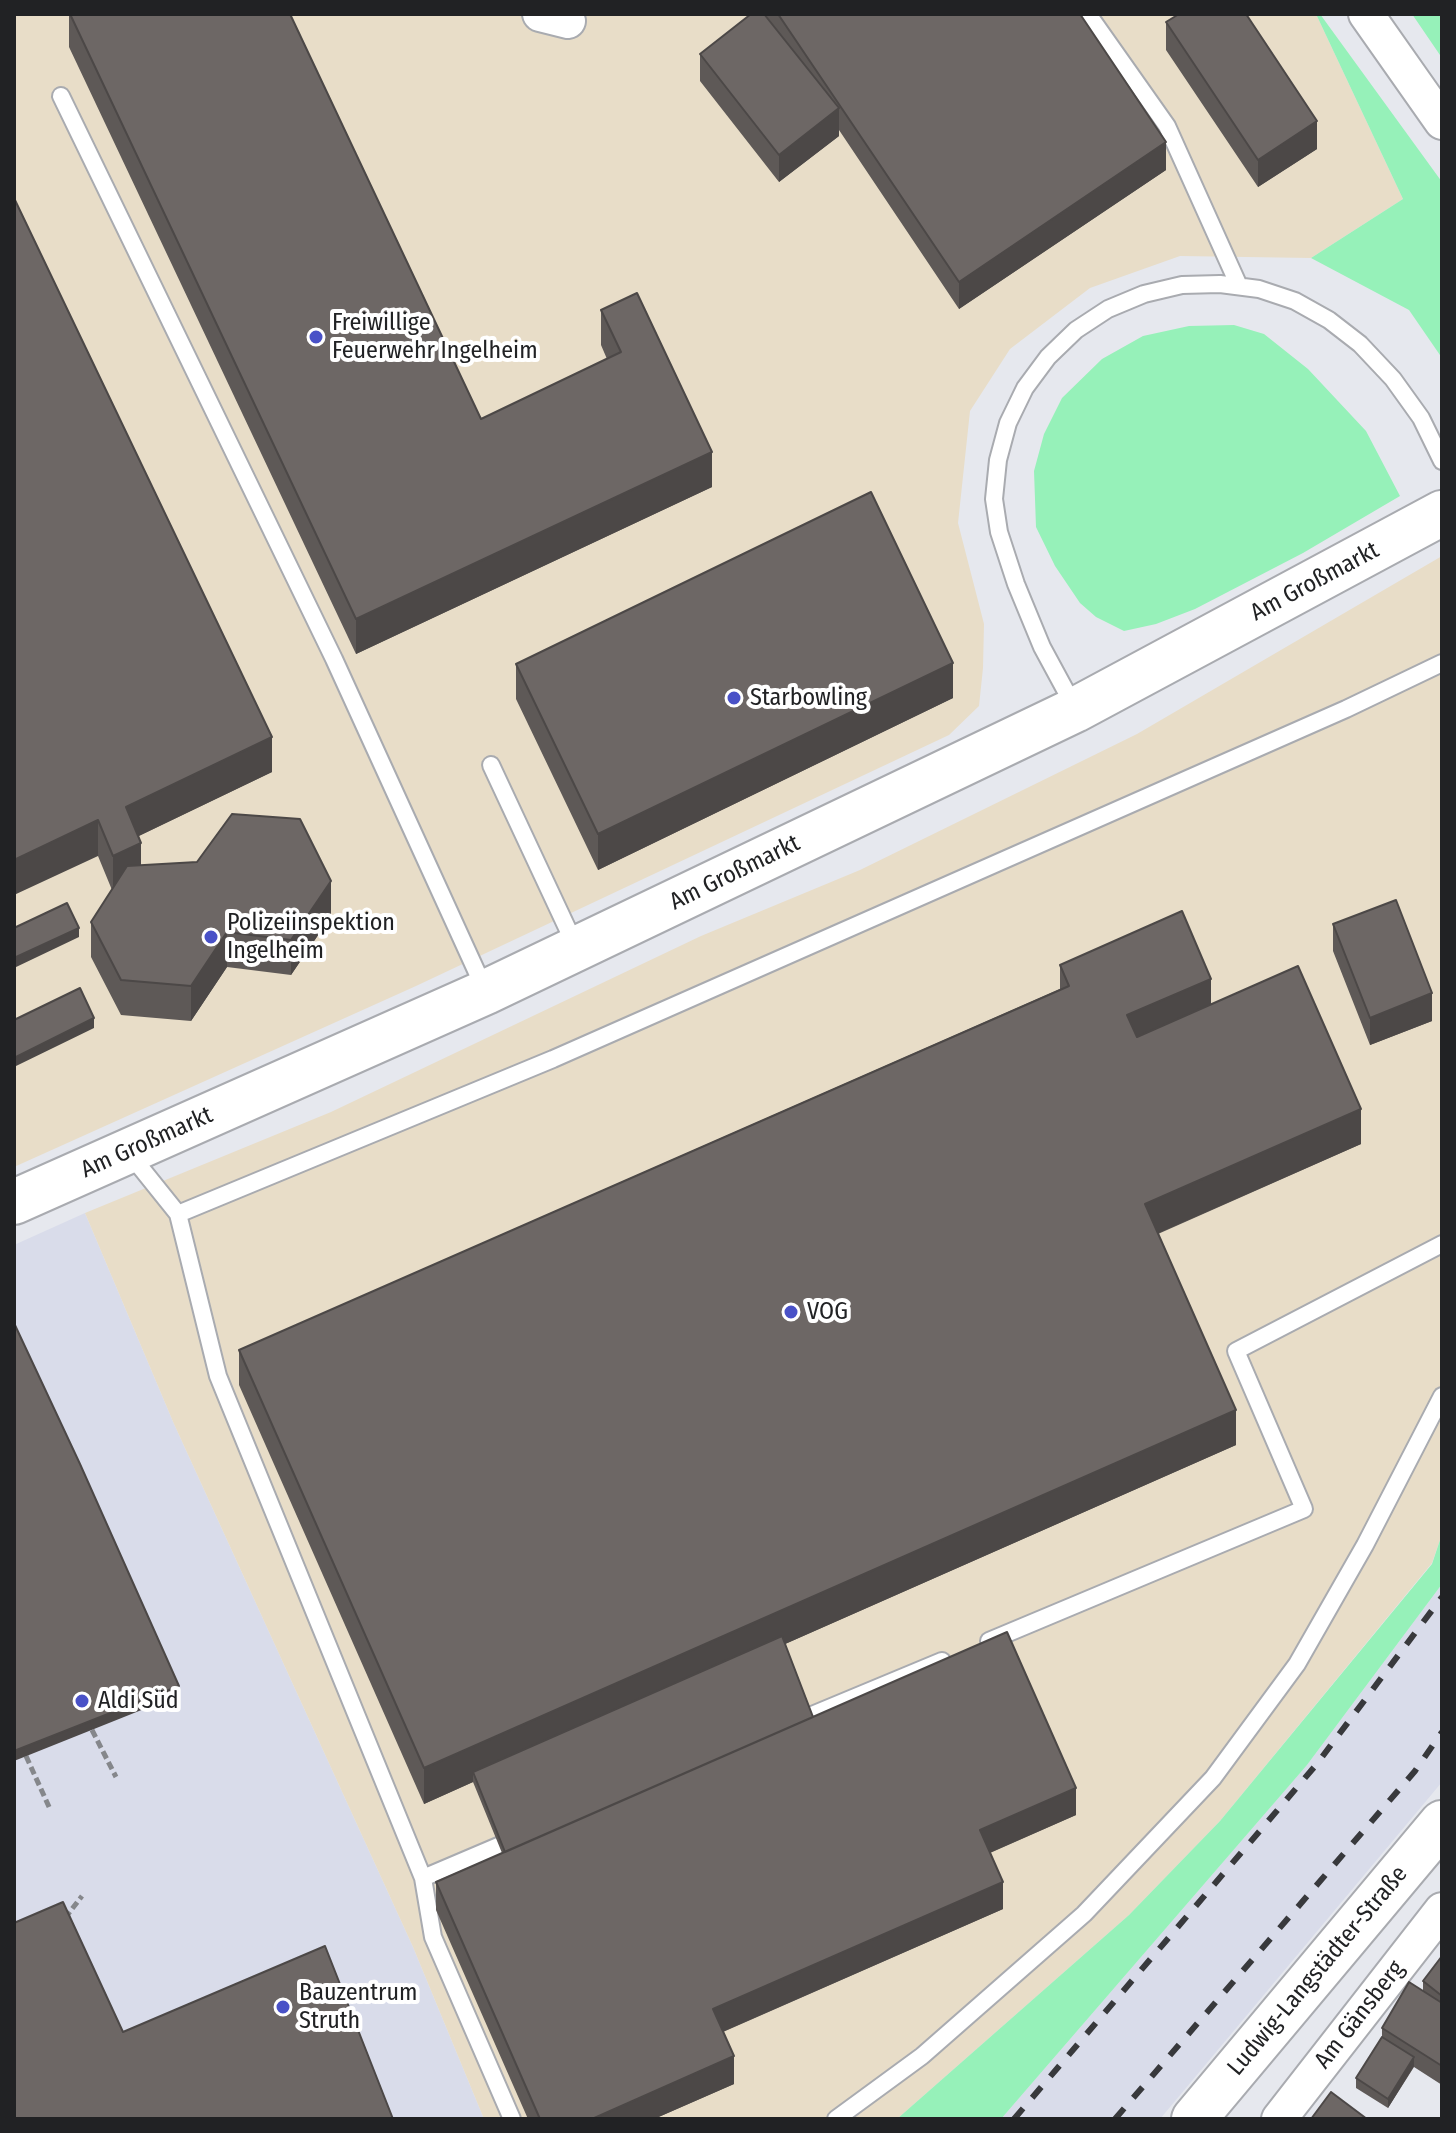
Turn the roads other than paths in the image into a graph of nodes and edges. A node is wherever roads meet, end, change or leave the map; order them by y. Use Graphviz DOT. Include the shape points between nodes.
graph roads {
  1 [pos="1088,14"];
  2 [pos="1366,14"];
  3 [pos="61,96"];
  4 [pos="1442,122"];
  5 [pos="1239,286"];
  6 [pos="1442,461"];
  7 [pos="1429,521"];
  8 [pos="1442,663"];
  9 [pos="1075,710"];
  10 [pos="491,765"];
  11 [pos="577,949"];
  12 [pos="486,992"];
  13 [pos="128,1152"];
  14 [pos="14,1202"];
  15 [pos="178,1214"];
  16 [pos="1442,1244"];
  17 [pos="1442,1396"];
  18 [pos="775,1730"];
  19 [pos="1442,1823"];
  20 [pos="526,1835"];
  21 [pos="423,1878"];
  22 [pos="1442,1910"];
  23 [pos="512,2119"];
  24 [pos="836,2119"];
  25 [pos="1194,2119"];
  26 [pos="1279,2119"];
  1 -- 5 [label="lane" via="1167,126"];
  2 -- 4 [label="street"];
  3 -- 12 [label="lane" via="334,659"];
  5 -- 6 [label="lane" via="1295,301 1360,344 1421,418"];
  5 -- 9 [label="lane" via="1182,285 1108,309 1048,357 1008,423 994,499 999,532 1042,647"];
  7 -- 9 [label="main road, Am Großmarkt"];
  8 -- 15 [label="lane" via="553,1059"];
  9 -- 11 [label="main road, Am Großmarkt"];
  10 -- 11 [label="lane"];
  11 -- 12 [label="main road, Am Großmarkt"];
  12 -- 13 [label="main road, Am Großmarkt"];
  13 -- 14 [label="main road, Am Großmarkt"];
  13 -- 15 [label="lane"];
  15 -- 21 [label="lane" via="218,1376"];
  16 -- 18 [label="lane" via="1236,1351 1304,1509"];
  17 -- 24 [label="lane" via="1297,1664 1213,1778 1084,1914 922,2056"];
  19 -- 25 [label="main road, Ludwig-Langstädter-Straße"];
  20 -- 21 [label="lane"];
  21 -- 23 [label="lane" via="433,1937"];
  22 -- 26 [label="street, Am Gänsberg"];
}
